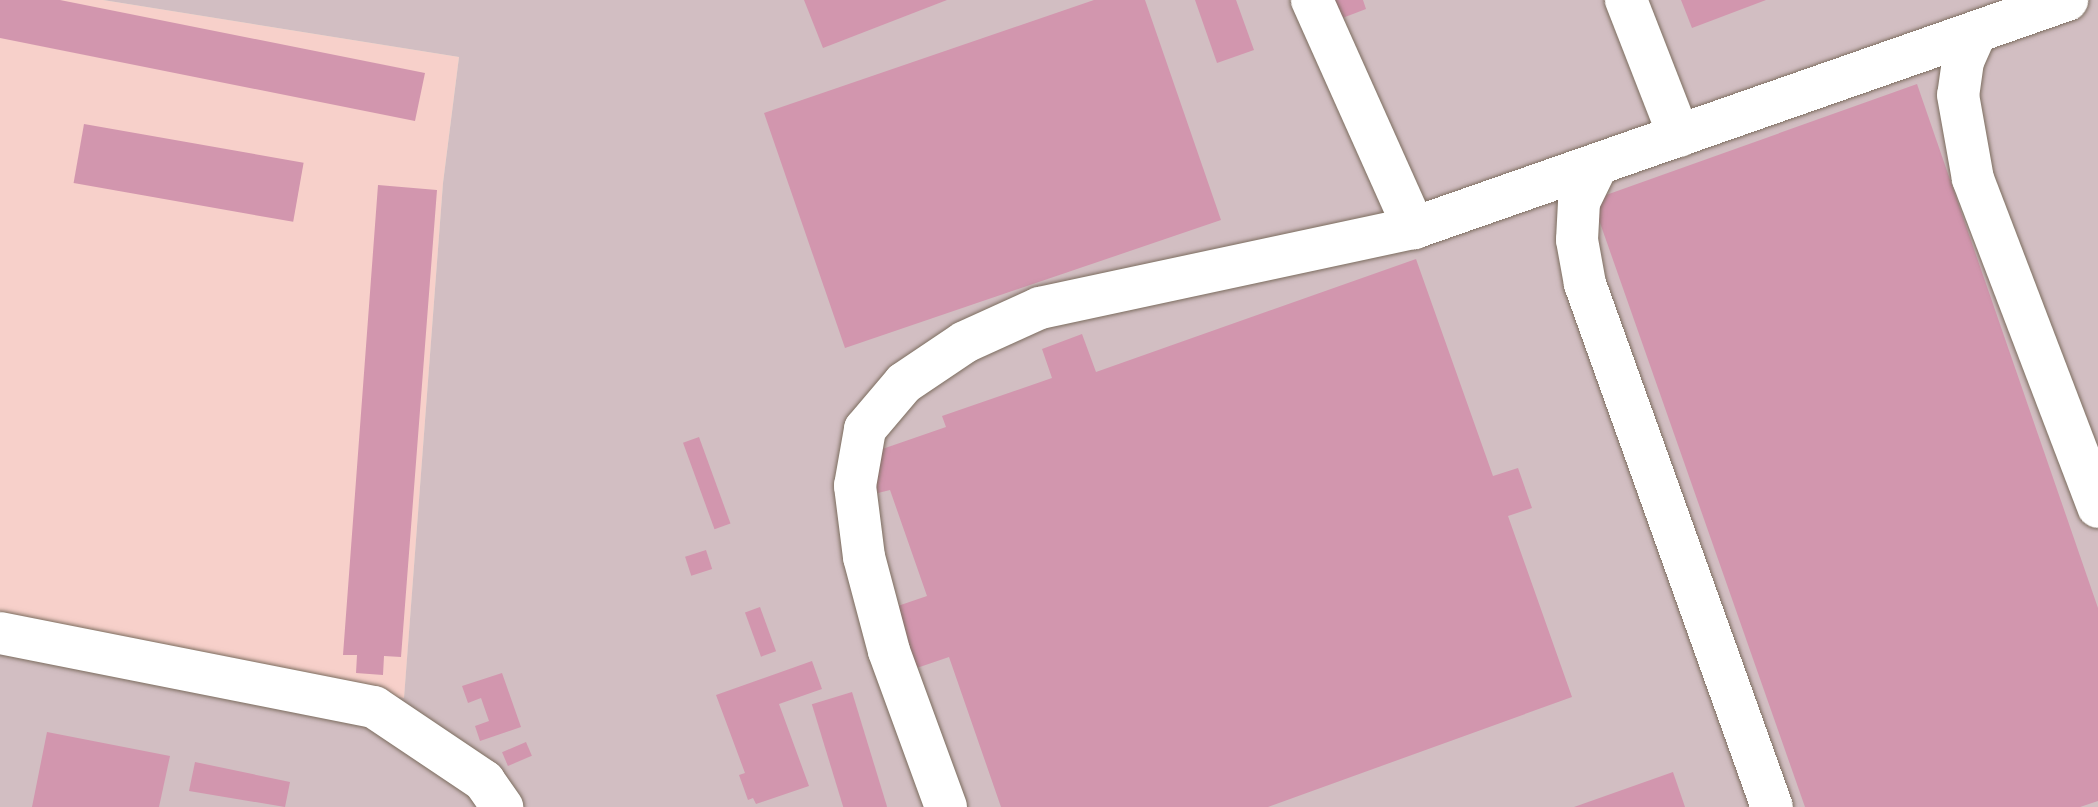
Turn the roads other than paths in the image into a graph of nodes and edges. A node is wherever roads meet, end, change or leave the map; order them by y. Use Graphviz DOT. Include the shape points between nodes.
graph roads {
  1 [pos="1312,0"];
  2 [pos="1626,0"];
  3 [pos="2067,0"];
  4 [pos="1976,32"];
  5 [pos="1679,136"];
  6 [pos="1597,165"];
  7 [pos="1414,228"];
  8 [pos="2098,507"];
  9 [pos="0,633"];
  10 [pos="502,807"];
  11 [pos="946,807"];
  12 [pos="1772,807"];
  1 -- 7 [label="lane"];
  2 -- 5 [label="lane"];
  3 -- 4 [label="lane"];
  4 -- 5 [label="lane"];
  4 -- 8 [label="lane" via="1963,61 1958,95 1973,179"];
  5 -- 6 [label="lane"];
  6 -- 7 [label="lane"];
  6 -- 12 [label="lane" via="1579,202 1577,240 1585,284"];
  7 -- 11 [label="lane" via="1040,308 965,342 904,383 865,429 855,486 864,557 889,651"];
  9 -- 10 [label="lane" via="374,707 484,781"];
}
